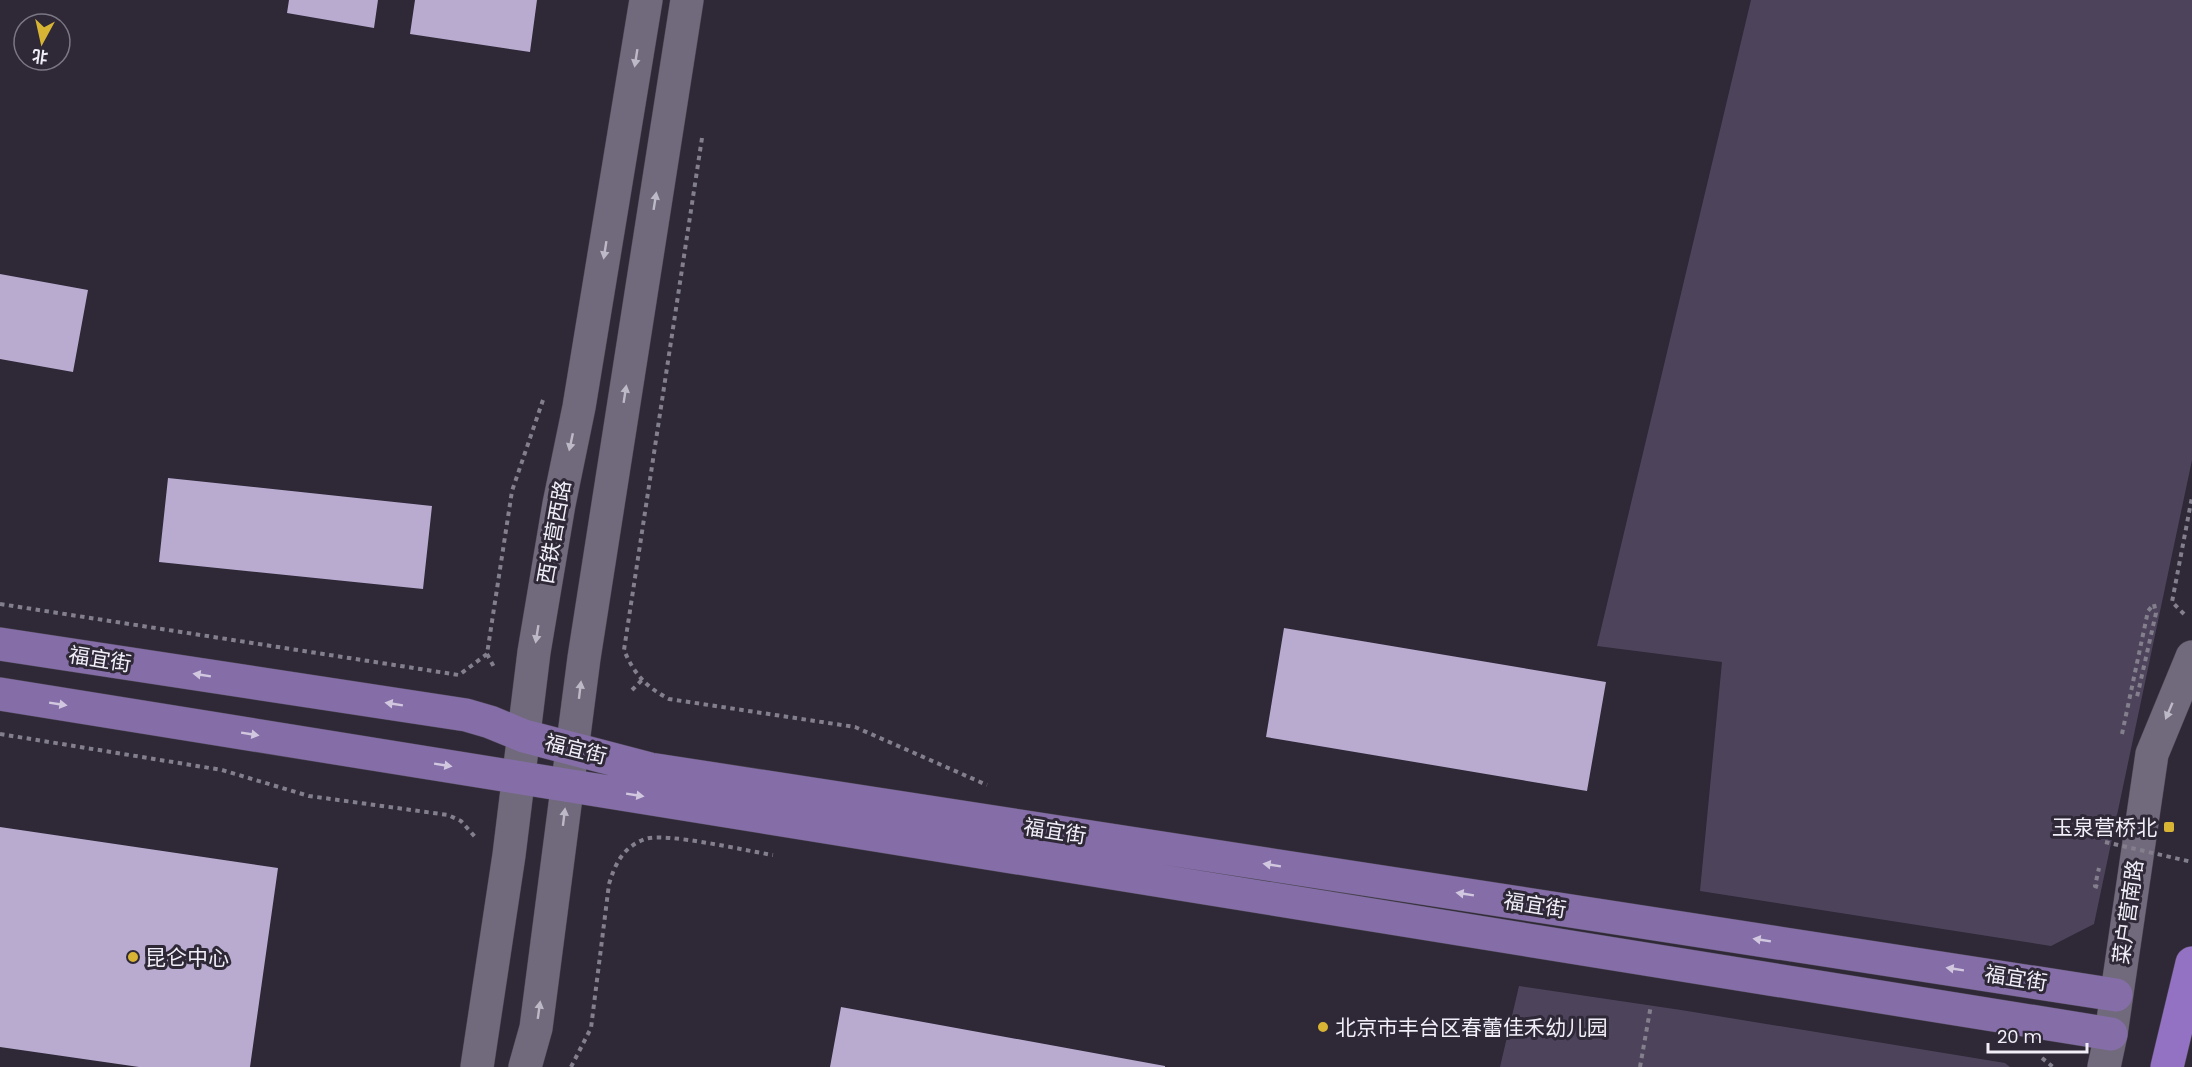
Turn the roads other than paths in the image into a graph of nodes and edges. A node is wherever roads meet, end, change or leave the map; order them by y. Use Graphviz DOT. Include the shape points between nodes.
graph roads {
  1 [pos="646,0"];
  2 [pos="687,0"];
  3 [pos="0,644"];
  4 [pos="2192,657"];
  5 [pos="0,694"];
  6 [pos="524,736"];
  7 [pos="573,748"];
  8 [pos="519,779"];
  9 [pos="568,786"];
  10 [pos="2192,963"];
  11 [pos="2116,995"];
  12 [pos="2111,1034"];
  13 [pos="477,1067"];
  14 [pos="525,1067"];
  15 [pos="2104,1067"];
  16 [pos="2167,1067"];
  1 -- 6 [label="street, 西铁营西路, one-way" via="579,407 558,504"];
  7 -- 2 [label="street, one-way"];
  6 -- 3 [label="main road, 福宜街, one-way" via="466,716"];
  4 -- 11 [label="street, 菜户营南路, one-way" via="2152,754"];
  5 -- 8 [label="main road, 福宜街, one-way"];
  6 -- 7 [label="main road, 福宜街"];
  6 -- 8 [label="street, 西铁营西路"];
  7 -- 9 [label="street"];
  11 -- 7 [label="main road, 福宜街, one-way" via="650,769"];
  8 -- 9 [label="main road, 福宜街"];
  8 -- 13 [label="street, 西铁营西路"];
  9 -- 12 [label="main road, 福宜街, one-way"];
  14 -- 9 [label="street, one-way" via="536,1028"];
  10 -- 16 [label="highway"];
  11 -- 12 [label="street, 菜户营南路"];
  12 -- 15 [label="street, 菜户营南路"];
}
